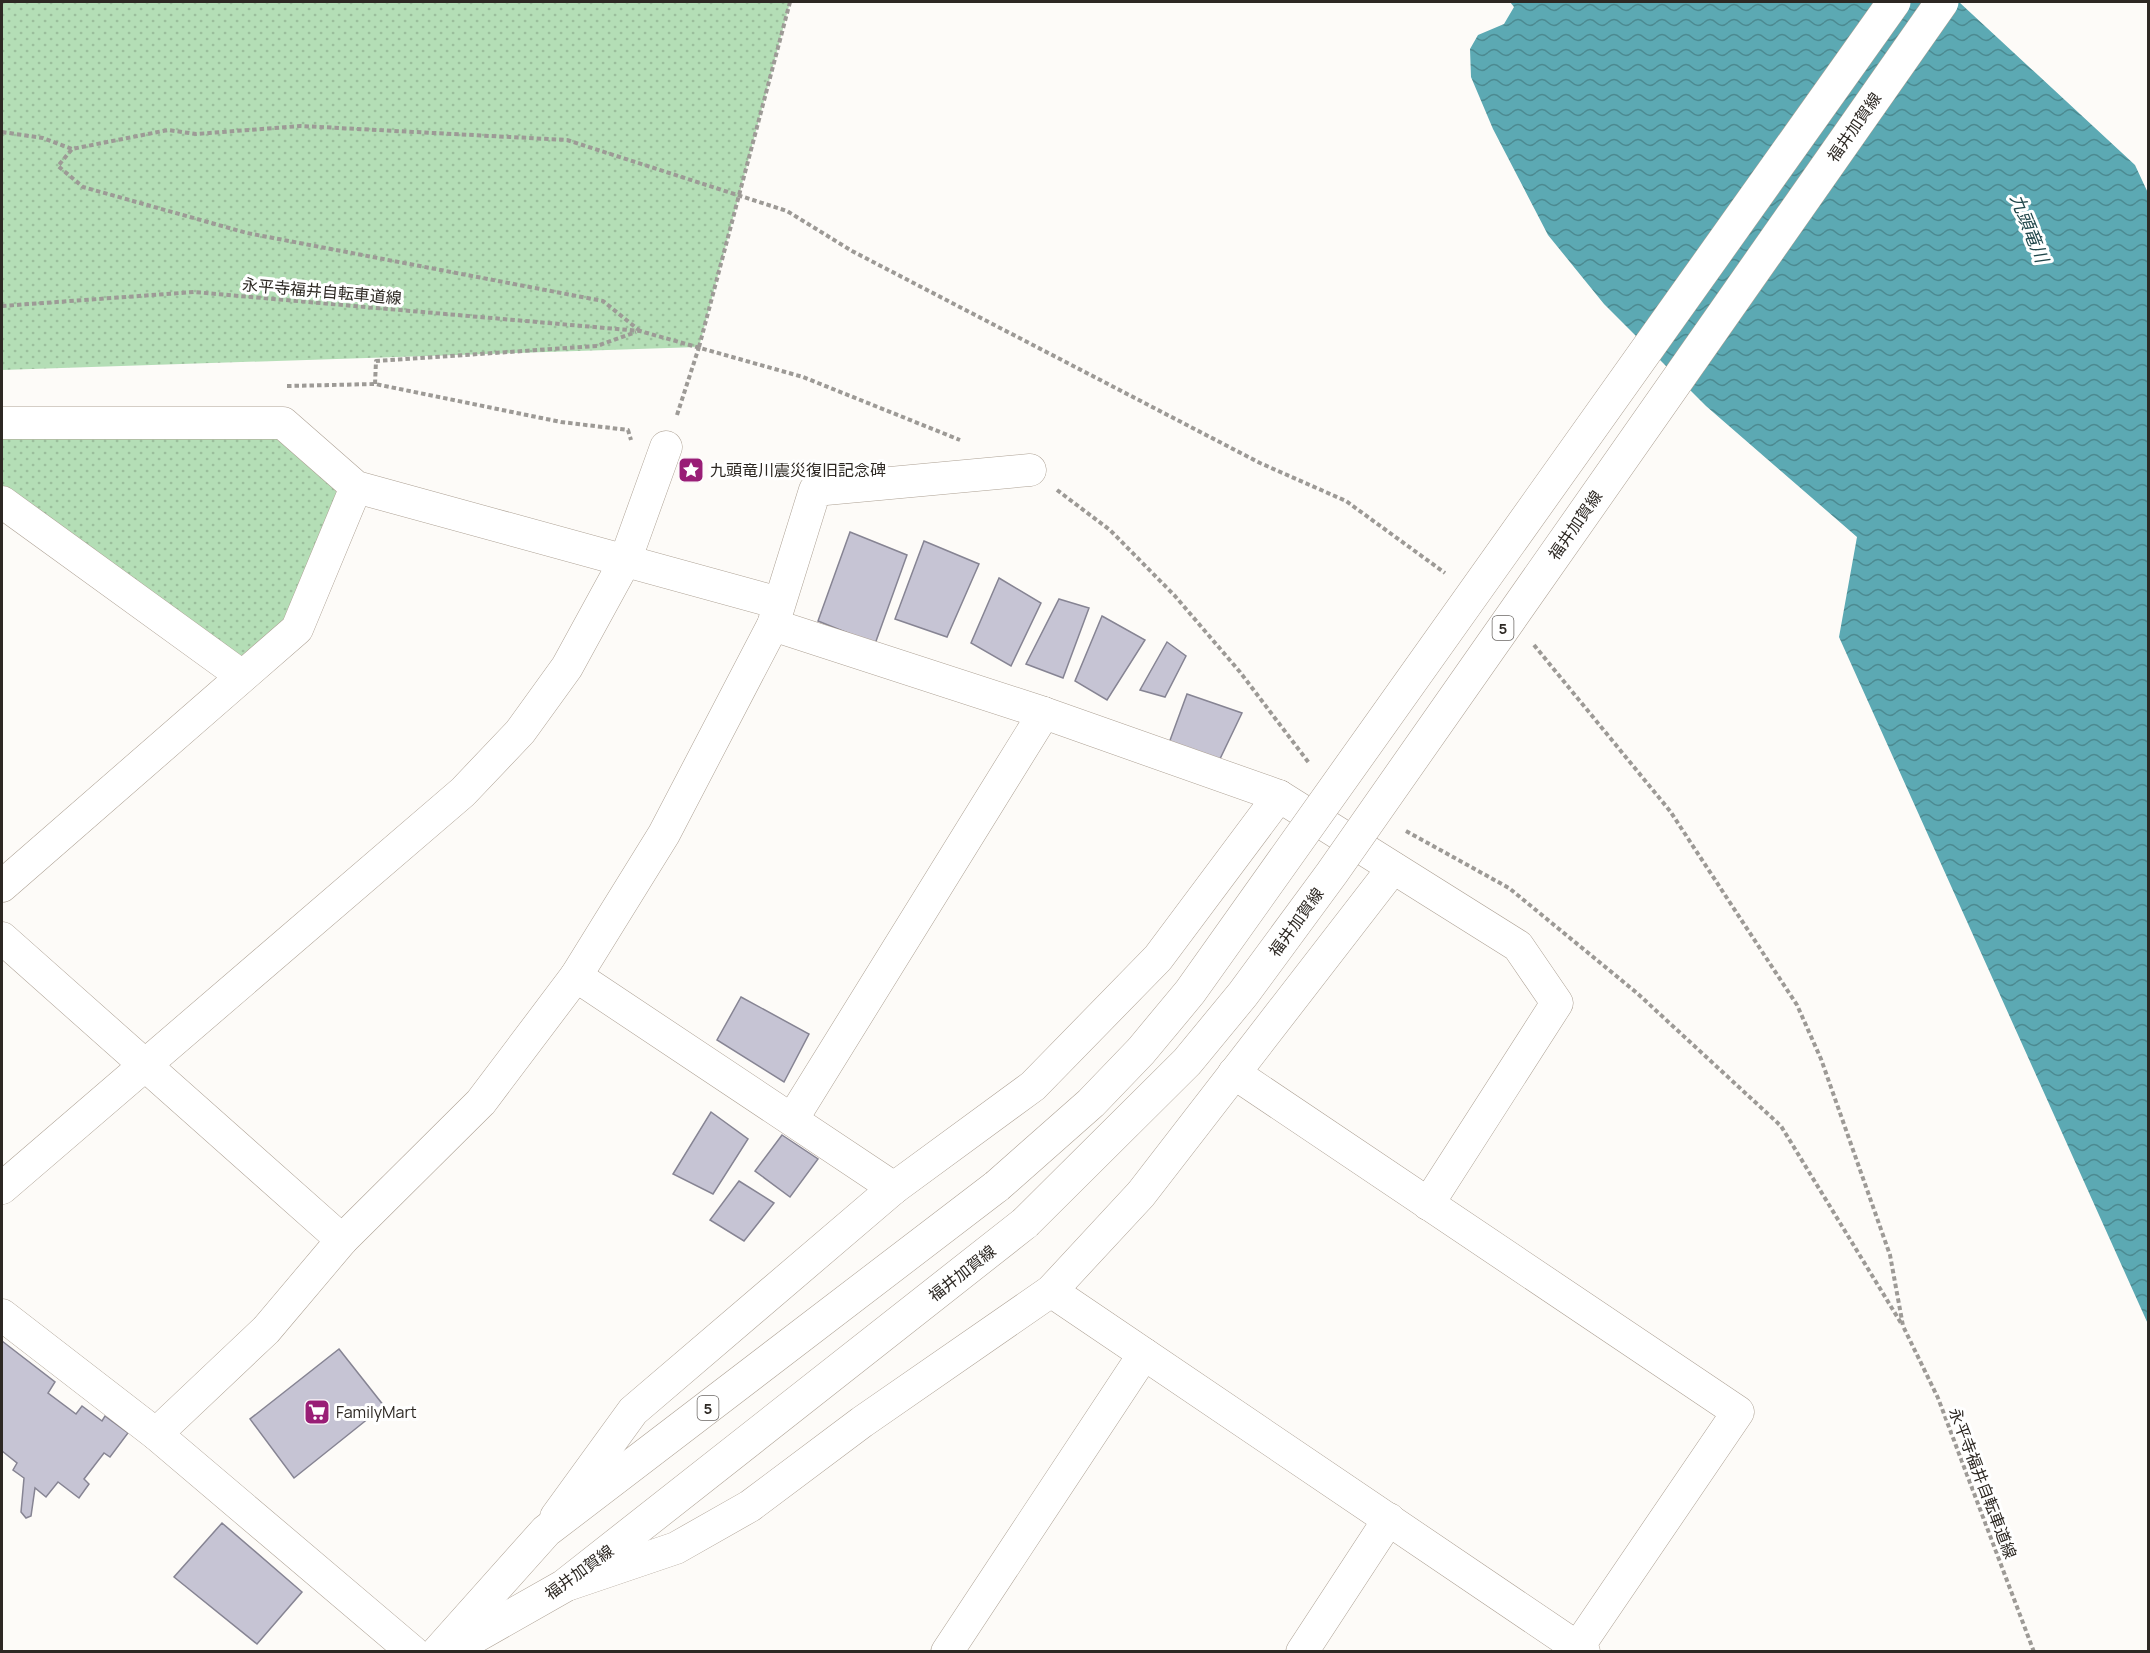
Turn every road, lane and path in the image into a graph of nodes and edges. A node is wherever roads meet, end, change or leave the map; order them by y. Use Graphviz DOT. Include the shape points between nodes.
graph roads {
  1 [pos="790,2"];
  2 [pos="1894,2"];
  3 [pos="1942,2"];
  4 [pos="2,132"];
  5 [pos="72,148"];
  6 [pos="2,306"];
  7 [pos="640,331"];
  8 [pos="699,347"];
  9 [pos="375,384"];
  10 [pos="276,387"];
  11 [pos="2,423"];
  12 [pos="666,447"];
  13 [pos="635,451"];
  14 [pos="1030,470"];
  15 [pos="356,488"];
  16 [pos="2,502"];
  17 [pos="625,561"];
  18 [pos="776,614"];
  19 [pos="242,676"];
  20 [pos="1044,713"];
  21 [pos="1279,796"];
  22 [pos="1394,868"];
  23 [pos="2,886"];
  24 [pos="2,938"];
  25 [pos="576,976"];
  26 [pos="145,1066"];
  27 [pos="1234,1073"];
  28 [pos="793,1118"];
  29 [pos="2,1188"];
  30 [pos="894,1188"];
  31 [pos="1428,1203"];
  32 [pos="342,1240"];
  33 [pos="1051,1291"];
  34 [pos="2,1315"];
  35 [pos="1903,1326"];
  36 [pos="1144,1354"];
  37 [pos="156,1434"];
  38 [pos="1389,1519"];
  39 [pos="546,1531"];
  40 [pos="564,1586"];
  41 [pos="1581,1649"];
  42 [pos="413,1652"];
  43 [pos="438,1652"];
  44 [pos="449,1652"];
  45 [pos="947,1652"];
  46 [pos="1302,1652"];
  47 [pos="2034,1652"];
  1 -- 8 [label="path, bridge"];
  2 -- 39 [label="main road, 5, bridge" via="1190,992 1141,1051 1091,1103 997,1186"];
  3 -- 40 [label="main road, 福井加賀線 / 5, bridge" via="1339,863 1188,1062 1025,1223"];
  4 -- 5 [label="path" via="43,138"];
  6 -- 7 [label="path, 永平寺福井自転車道線" via="194,292"];
  7 -- 8 [label="path, 永平寺福井自転車道線"];
  7 -- 9 [label="path" via="597,346 376,361"];
  8 -- 12 [label="path"];
  9 -- 10 [label="path"];
  9 -- 13 [label="path" via="561,422 628,430"];
  11 -- 15 [label="street" via="283,423"];
  12 -- 17 [label="street"];
  14 -- 18 [label="street" via="815,490"];
  15 -- 17 [label="street"];
  15 -- 19 [label="street" via="297,629"];
  16 -- 19 [label="street"];
  17 -- 18 [label="street"];
  17 -- 26 [label="street" via="567,667 520,732 463,792"];
  18 -- 20 [label="street"];
  18 -- 25 [label="street" via="664,834"];
  19 -- 23 [label="street"];
  20 -- 21 [label="street"];
  20 -- 28 [label="street"];
  21 -- 22 [label="street"];
  21 -- 30 [label="street" via="1158,958 1033,1086"];
  22 -- 27 [label="street"];
  22 -- 31 [label="street" via="1518,946 1557,1003"];
  24 -- 26 [label="street"];
  25 -- 28 [label="street"];
  25 -- 32 [label="street" via="481,1102"];
  26 -- 29 [label="street"];
  26 -- 32 [label="street"];
  27 -- 31 [label="street"];
  27 -- 33 [label="street" via="1141,1194"];
  28 -- 30 [label="street"];
  30 -- 39 [label="street" via="633,1411"];
  31 -- 41 [label="street" via="1738,1412"];
  32 -- 37 [label="street" via="266,1330"];
  33 -- 36 [label="street"];
  33 -- 40 [label="street" via="862,1422 750,1506 676,1548"];
  34 -- 37 [label="street"];
  35 -- 47 [label="path, 永平寺福井自転車道線" via="1938,1398"];
  36 -- 38 [label="street"];
  36 -- 45 [label="street"];
  37 -- 42 [label="street"];
  38 -- 41 [label="street"];
  38 -- 46 [label="street"];
  39 -- 43 [label="main road, 5"];
  40 -- 44 [label="main road, 福井加賀線 / 5"];
}
